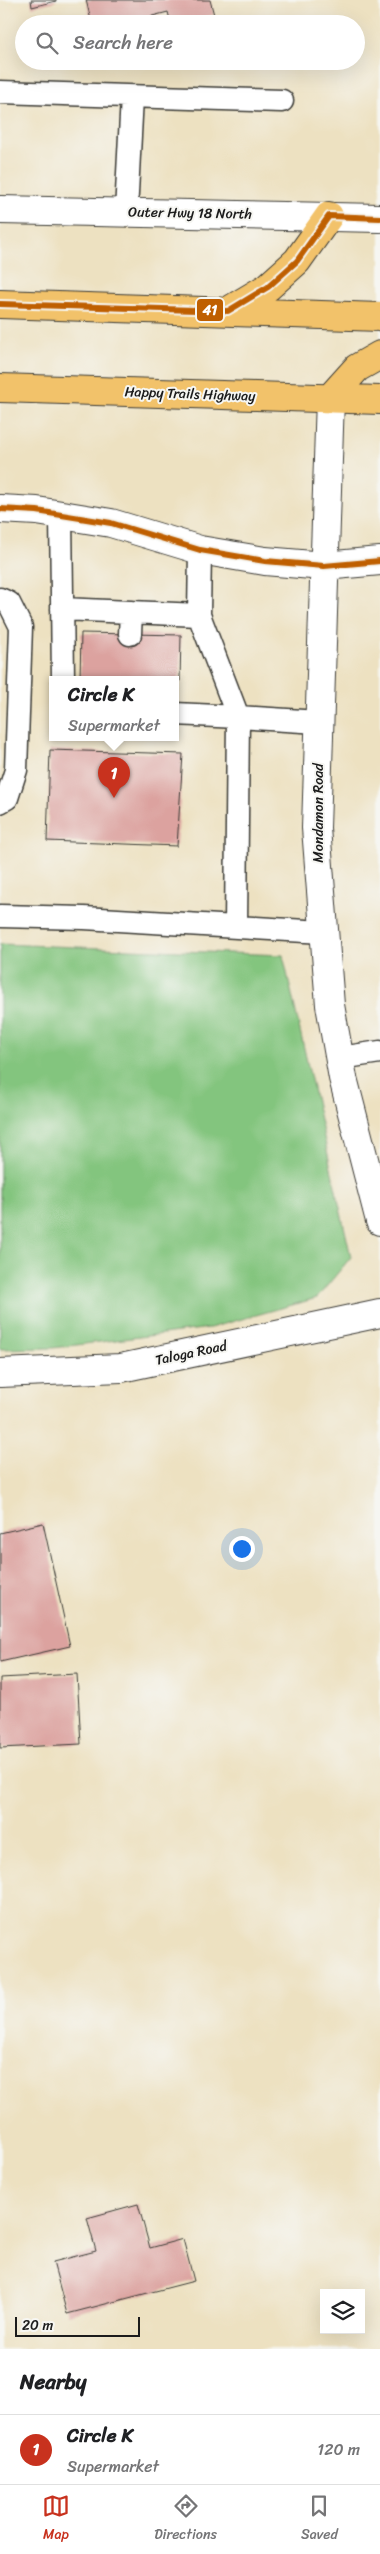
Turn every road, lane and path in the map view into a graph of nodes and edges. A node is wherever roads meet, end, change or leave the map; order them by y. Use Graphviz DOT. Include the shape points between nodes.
graph roads {
  1 [pos="0,92"];
  2 [pos="132,98"];
  3 [pos="282,101"];
  4 [pos="0,210"];
  5 [pos="126,212"];
  6 [pos="329,216"];
  7 [pos="380,218"];
  8 [pos="0,304"];
  9 [pos="228,311"];
  10 [pos="380,317"];
  11 [pos="380,356"];
  12 [pos="0,388"];
  13 [pos="330,398"];
  14 [pos="380,400"];
  15 [pos="0,508"];
  16 [pos="61,515"];
  17 [pos="200,550"];
  18 [pos="380,560"];
  19 [pos="324,566"];
  20 [pos="0,599"];
  21 [pos="62,609"];
  22 [pos="199,615"];
  23 [pos="63,676"];
  24 [pos="179,714"];
  25 [pos="238,717"];
  26 [pos="319,722"];
  27 [pos="0,802"];
  28 [pos="0,916"];
  29 [pos="236,927"];
  30 [pos="323,932"];
  31 [pos="380,1052"];
  32 [pos="340,1058"];
  33 [pos="380,1221"];
  34 [pos="380,1313"];
  35 [pos="0,1373"];
  1 -- 2 [label="lane"];
  2 -- 3 [label="lane"];
  2 -- 5 [label="lane"];
  4 -- 5 [label="street, Outer Hwy 18 North"];
  5 -- 6 [label="street, Outer Hwy 18 North"];
  6 -- 7 [label="street, Outer Hwy 18 North"];
  6 -- 9 [label="main road" via="286,272"];
  8 -- 9 [label="main road"];
  9 -- 10 [label="main road"];
  11 -- 13 [label="main road" via="357,368"];
  12 -- 13 [label="main road, Happy Trails Highway"];
  13 -- 14 [label="main road, Happy Trails Highway"];
  13 -- 19 [label="street, Mondamon Road"];
  15 -- 16 [label="street"];
  16 -- 17 [label="street" via="111,523"];
  16 -- 21 [label="lane"];
  17 -- 19 [label="street" via="264,561"];
  17 -- 22 [label="lane"];
  18 -- 19 [label="street"];
  19 -- 26 [label="street, Mondamon Road"];
  20 -- 27 [label="lane" via="9,603 21,627 16,770 6,798"];
  21 -- 22 [label="lane" via="130,623"];
  21 -- 23 [label="lane"];
  22 -- 25 [label="lane"];
  24 -- 25 [label="lane"];
  25 -- 26 [label="lane"];
  25 -- 29 [label="lane"];
  26 -- 30 [label="street, Mondamon Road" via="316,828"];
  28 -- 29 [label="lane"];
  29 -- 30 [label="lane"];
  30 -- 32 [label="street, Mondamon Road" via="330,1006"];
  31 -- 32 [label="lane"];
  32 -- 33 [label="street, Mondamon Road"];
  34 -- 35 [label="street, Taloga Road" via="122,1368"];
}
